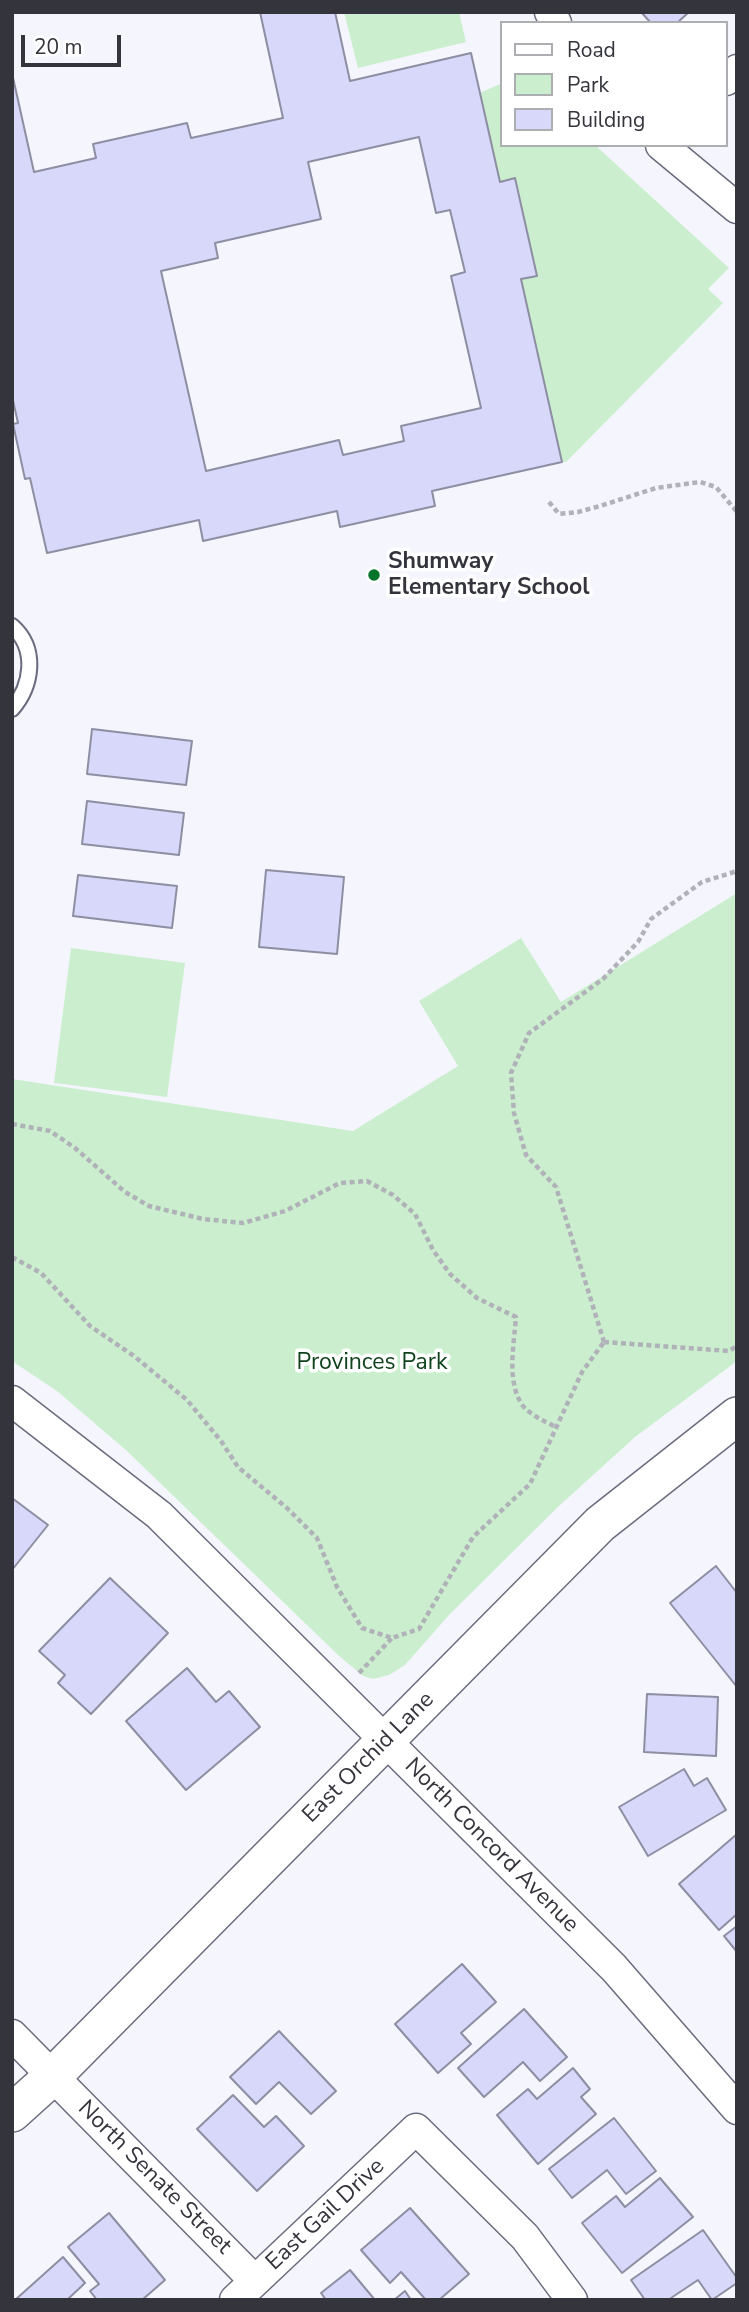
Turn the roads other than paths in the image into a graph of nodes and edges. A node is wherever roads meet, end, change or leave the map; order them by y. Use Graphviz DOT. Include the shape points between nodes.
graph roads {
  1 [pos="663,147"];
  2 [pos="737,208"];
  3 [pos="12,626"];
  4 [pos="12,709"];
  5 [pos="12,1401"];
  6 [pos="737,1416"];
  7 [pos="386,1741"];
  8 [pos="12,2035"];
  9 [pos="53,2076"];
  10 [pos="737,2109"];
  11 [pos="12,2113"];
  12 [pos="245,2290"];
  13 [pos="572,2300"];
  1 -- 2 [label="street"];
  3 -- 4 [label="lane" via="29,654 30,676"];
  5 -- 7 [label="street, North Concord Avenue" via="159,1515"];
  6 -- 7 [label="street, East Orchid Lane" via="600,1524"];
  7 -- 9 [label="street, East Orchid Lane"];
  7 -- 10 [label="street, North Concord Avenue" via="614,1968"];
  8 -- 9 [label="street, North Senate Street"];
  9 -- 11 [label="street, East Orchid Lane"];
  9 -- 12 [label="street, North Senate Street"];
  12 -- 13 [label="street, East Gail Drive" via="416,2129 526,2237"];
}
